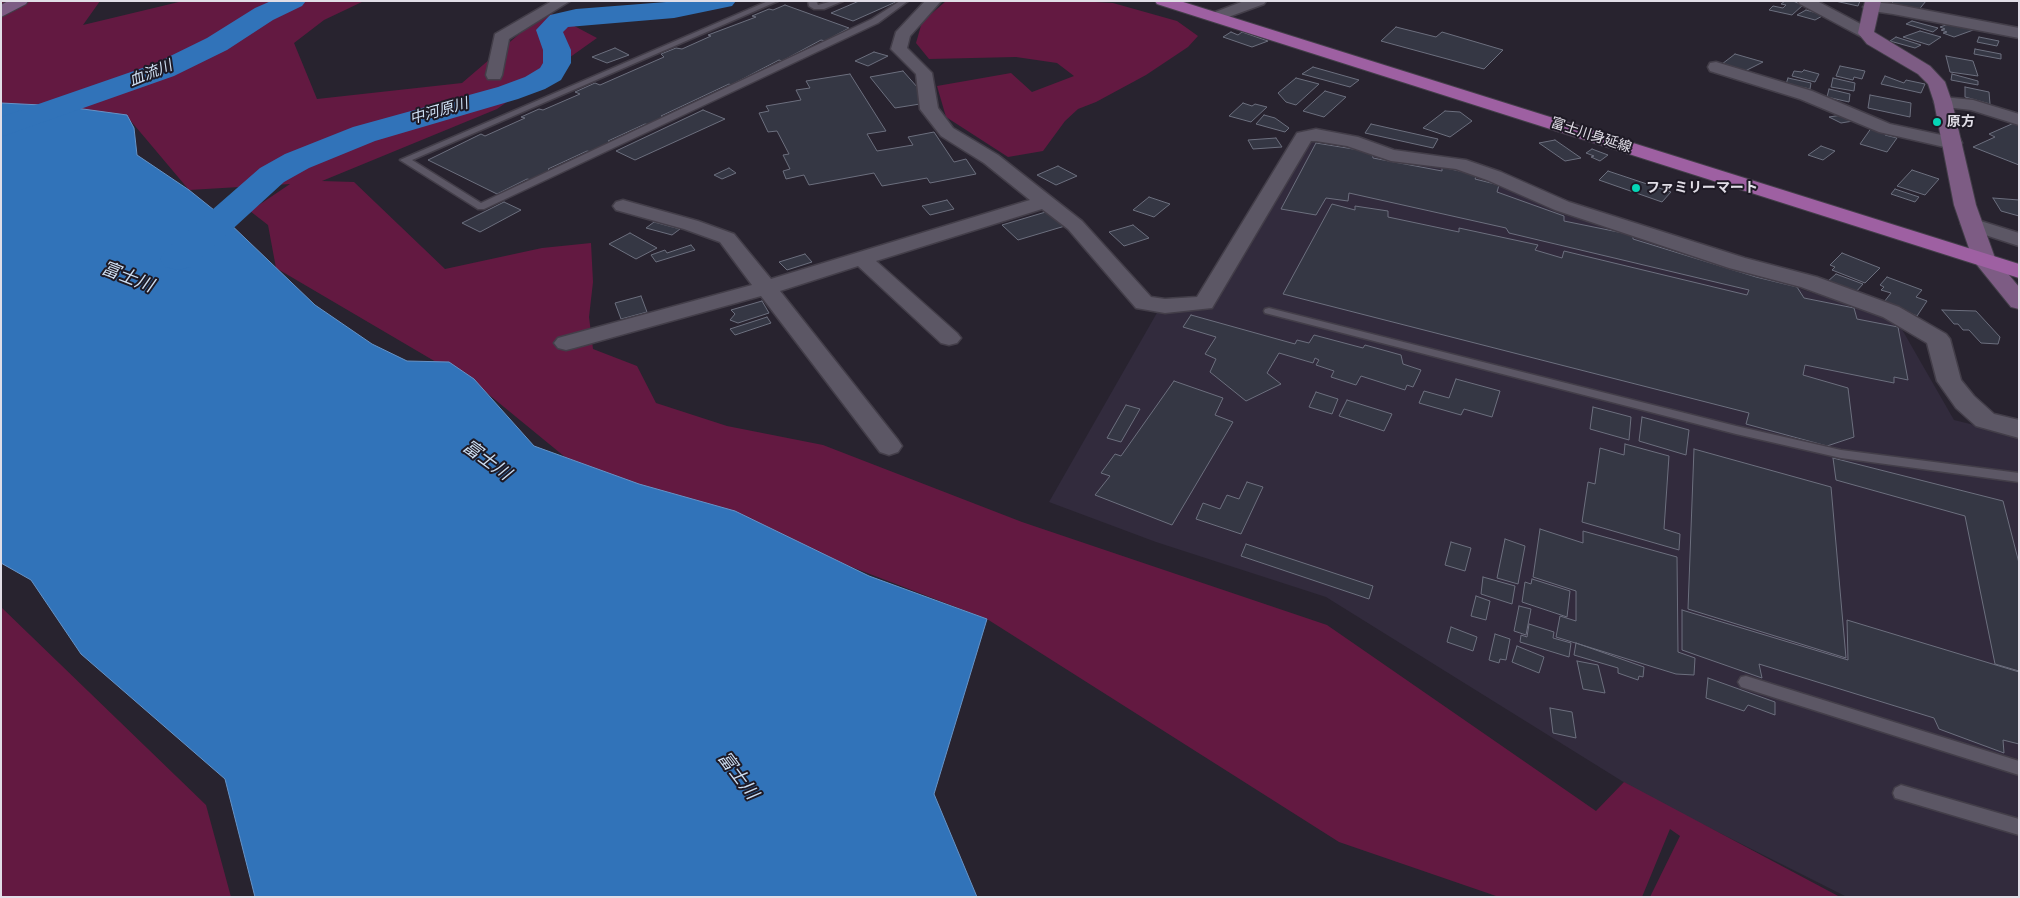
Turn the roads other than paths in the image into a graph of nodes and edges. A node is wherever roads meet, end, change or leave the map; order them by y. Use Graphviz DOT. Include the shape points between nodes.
graph roads {
  1 [pos="20,1"];
  2 [pos="563,1"];
  3 [pos="774,1"];
  4 [pos="812,1"];
  5 [pos="840,1"];
  6 [pos="905,1"];
  7 [pos="934,1"];
  8 [pos="1163,1"];
  9 [pos="1805,1"];
  10 [pos="1252,4"];
  11 [pos="1872,4"];
  12 [pos="1,12"];
  13 [pos="1220,15"];
  14 [pos="1866,33"];
  15 [pos="2014,37"];
  16 [pos="1716,67"];
  17 [pos="494,75"];
  18 [pos="1943,102"];
  19 [pos="2019,120"];
  20 [pos="1953,143"];
  21 [pos="1044,202"];
  22 [pos="623,206"];
  23 [pos="1971,224"];
  24 [pos="2019,240"];
  25 [pos="862,259"];
  26 [pos="1984,260"];
  27 [pos="2019,271"];
  28 [pos="765,288"];
  29 [pos="2019,302"];
  30 [pos="1269,310"];
  31 [pos="949,338"];
  32 [pos="566,343"];
  33 [pos="2019,429"];
  34 [pos="889,446"];
  35 [pos="2019,478"];
  36 [pos="1746,682"];
  37 [pos="2019,768"];
  38 [pos="1902,793"];
  39 [pos="2019,827"];
  1 -- 12 [label="street"];
  2 -- 17 [label="street" via="501,37"];
  3 -- 6 [label="lane" via="405,160 482,207 875,21"];
  4 -- 5 [label="lane" via="818,7 824,7"];
  7 -- 21 [label="street" via="902,35 899,49 924,73 929,109 948,132 990,159"];
  8 -- 13 [label="main road, 富士川身延線"];
  9 -- 14 [label="street"];
  10 -- 13 [label="street"];
  11 -- 14 [label="street"];
  11 -- 15 [label="street"];
  13 -- 26 [label="main road, 富士川身延線"];
  14 -- 18 [label="street" via="1924,70 1936,82"];
  16 -- 20 [label="street" via="1806,95 1885,128"];
  18 -- 19 [label="street" via="1973,105"];
  18 -- 20 [label="street"];
  20 -- 23 [label="street"];
  21 -- 25 [label="street"];
  21 -- 33 [label="street" via="1075,225 1144,303 1165,306 1204,303 1304,137 1316,135 1351,141 1392,154 1460,164 1562,206 1809,282 1891,312 1938,339 1949,381 1965,402 1985,420"];
  22 -- 28 [label="street" via="727,238"];
  23 -- 24 [label="street"];
  23 -- 26 [label="street"];
  25 -- 28 [label="street"];
  25 -- 31 [label="street"];
  26 -- 27 [label="main road, 富士川身延線"];
  26 -- 29 [label="street"];
  28 -- 32 [label="street"];
  28 -- 34 [label="street"];
  30 -- 35 [label="lane" via="1755,435 1841,454"];
  36 -- 37 [label="lane"];
  38 -- 39 [label="lane"];
}
